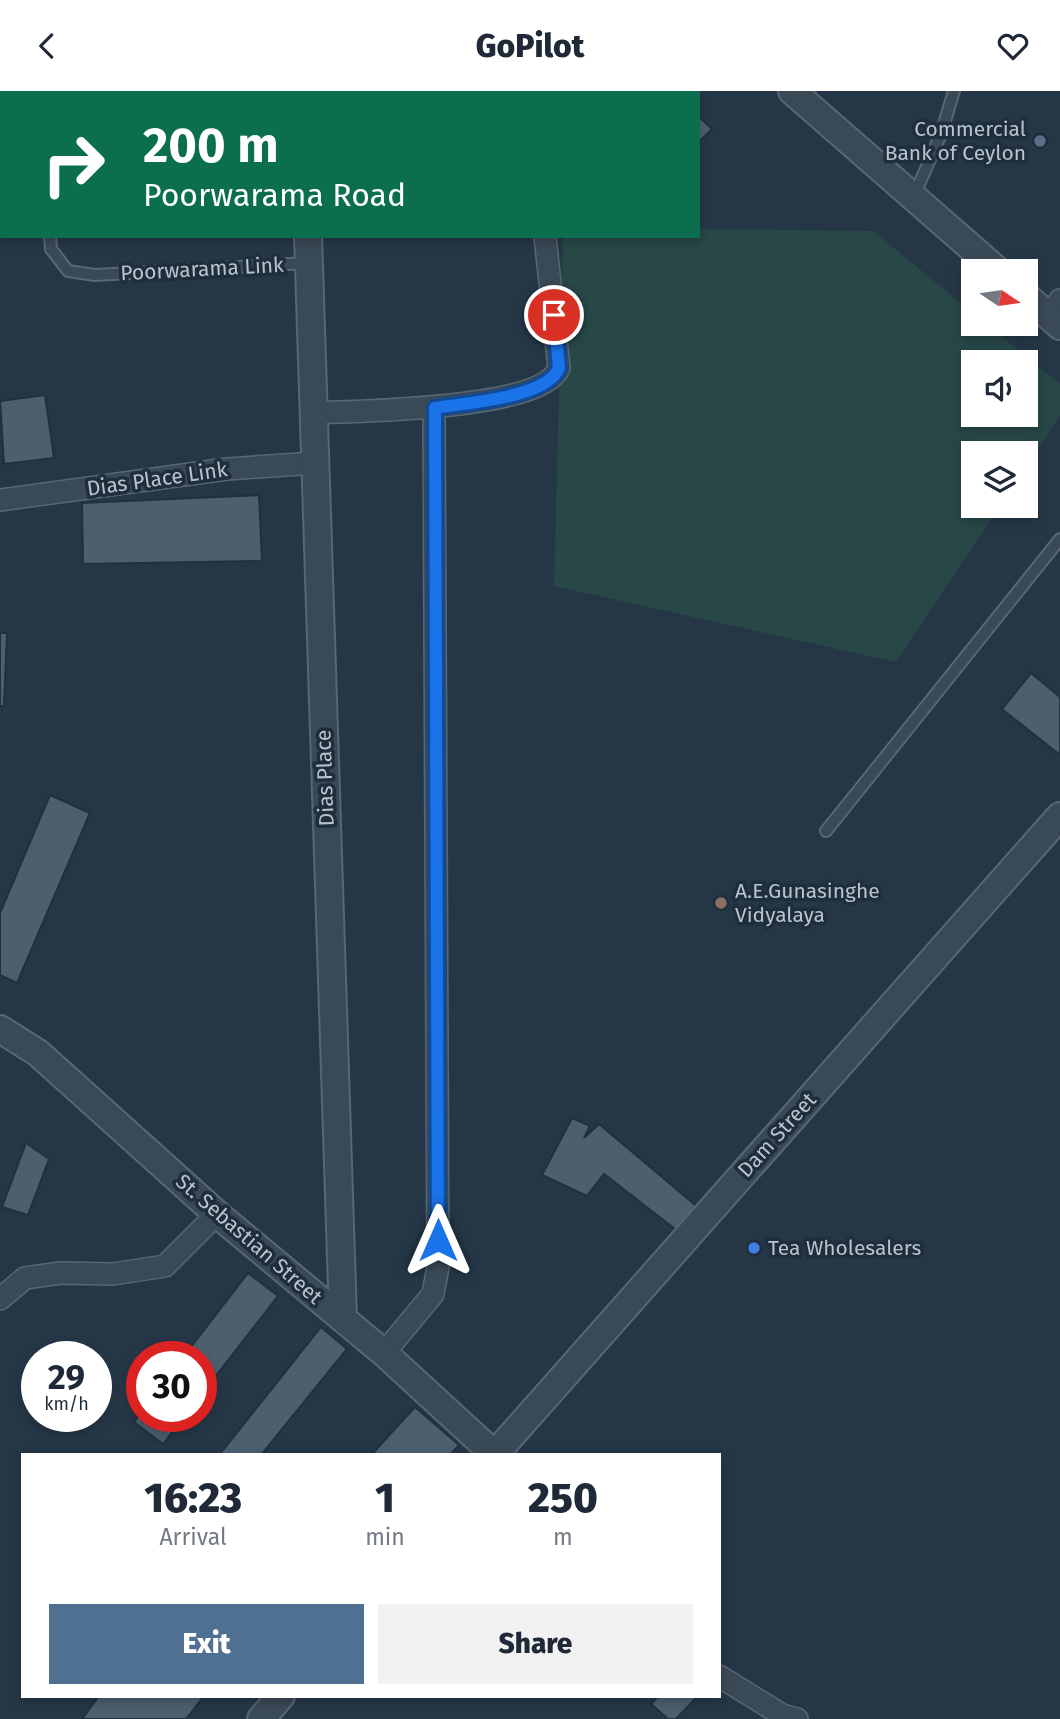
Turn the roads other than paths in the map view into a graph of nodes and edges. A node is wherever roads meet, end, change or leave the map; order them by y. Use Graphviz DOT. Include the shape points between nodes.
graph roads {
  1 [pos="792,91"];
  2 [pos="954,91"];
  3 [pos="914,196"];
  4 [pos="50,238"];
  5 [pos="308,238"];
  6 [pos="545,238"];
  7 [pos="985,259"];
  8 [pos="308,263"];
  9 [pos="1038,303"];
  10 [pos="1056,314"];
  11 [pos="435,408"];
  12 [pos="312,413"];
  13 [pos="314,463"];
  14 [pos="0,500"];
  15 [pos="1060,539"];
  16 [pos="1060,816"];
  17 [pos="825,831"];
  18 [pos="0,1029"];
  19 [pos="217,1214"];
  20 [pos="0,1299"];
  21 [pos="343,1319"];
  22 [pos="384,1353"];
  23 [pos="493,1453"];
  24 [pos="495,1453"];
  25 [pos="721,1677"];
  26 [pos="279,1698"];
  27 [pos="786,1718"];
  28 [pos="261,1719"];
  1 -- 3 [label="street"];
  2 -- 3 [label="lane"];
  3 -- 7 [label="street"];
  4 -- 8 [label="lane, Poorwarama Link" via="51,249 68,271 95,275"];
  5 -- 8 [label="street, Dias Place"];
  6 -- 11 [label="street" via="559,368 549,382 519,394"];
  8 -- 12 [label="street, Dias Place"];
  9 -- 10 [label="street"];
  11 -- 12 [label="street"];
  11 -- 22 [label="street" via="438,1267 433,1294"];
  12 -- 13 [label="street, Dias Place"];
  13 -- 14 [label="street, Dias Place Link" via="228,468"];
  13 -- 21 [label="street, Dias Place"];
  15 -- 17 [label="lane"];
  16 -- 24 [label="street, Dam Street"];
  18 -- 19 [label="street, St. Sebastian Street" via="38,1053"];
  19 -- 20 [label="street" via="165,1266 113,1274 25,1278"];
  19 -- 21 [label="street, St. Sebastian Street"];
  21 -- 22 [label="street, St. Sebastian Street"];
  22 -- 23 [label="street, St. Sebastian Street"];
  25 -- 27 [label="street"];
  26 -- 28 [label="street"];
}
